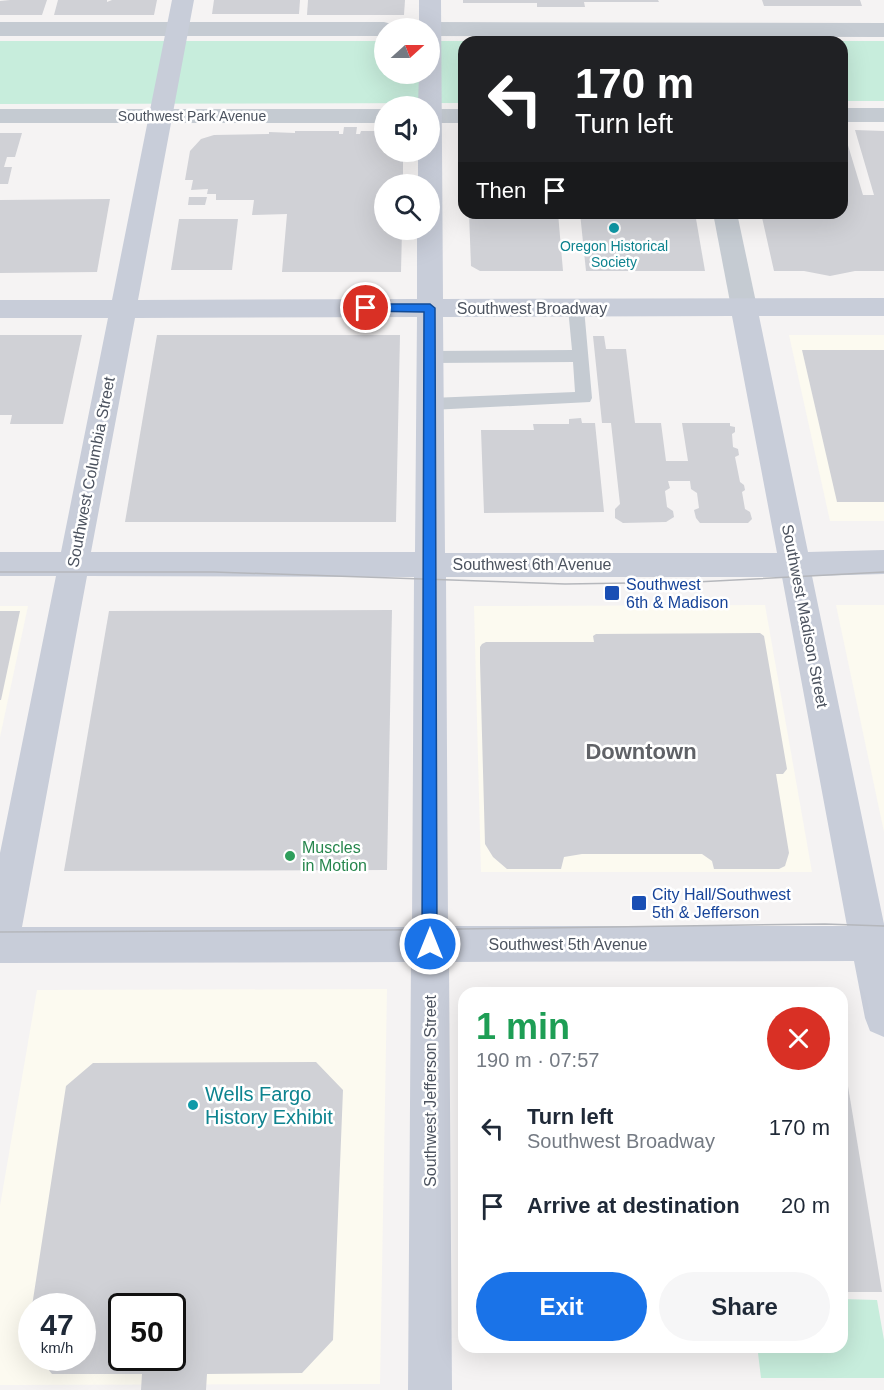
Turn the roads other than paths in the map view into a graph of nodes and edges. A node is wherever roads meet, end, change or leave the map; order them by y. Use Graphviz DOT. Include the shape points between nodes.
graph roads {
  1 [pos="183,0"];
  2 [pos="430,0"];
  3 [pos="429,18"];
  4 [pos="0,29"];
  5 [pos="178,29"];
  6 [pos="374,29"];
  7 [pos="440,29"];
  8 [pos="884,30"];
  9 [pos="689,36"];
  10 [pos="848,115"];
  11 [pos="884,115"];
  12 [pos="0,116"];
  13 [pos="160,116"];
  14 [pos="374,116"];
  15 [pos="440,116"];
  16 [pos="458,116"];
  17 [pos="430,162"];
  18 [pos="726,219"];
  19 [pos="744,307"];
  20 [pos="884,307"];
  21 [pos="123,308"];
  22 [pos="430,308"];
  23 [pos="576,308"];
  24 [pos="0,309"];
  25 [pos="581,356"];
  26 [pos="430,357"];
  27 [pos="431,404"];
  28 [pos="884,562"];
  29 [pos="430,563"];
  30 [pos="0,564"];
  31 [pos="74,564"];
  32 [pos="795,565"];
  33 [pos="876,943"];
  34 [pos="430,944"];
  35 [pos="0,945"];
  36 [pos="884,1018"];
  37 [pos="430,1390"];
  1 -- 5 [label="main road, Southwest Columbia Street"];
  2 -- 3 [label="main road, Southwest Jefferson Street"];
  4 -- 5 [label="street"];
  5 -- 6 [label="street"];
  5 -- 13 [label="main road, Southwest Columbia Street"];
  7 -- 9 [label="street"];
  8 -- 9 [label="street"];
  10 -- 11 [label="street"];
  12 -- 13 [label="street, Southwest Park Avenue"];
  13 -- 14 [label="street, Southwest Park Avenue"];
  13 -- 21 [label="main road, Southwest Columbia Street"];
  15 -- 16 [label="street"];
  17 -- 22 [label="main road, Southwest Jefferson Street"];
  18 -- 19 [label="street, Southwest Madison Street"];
  19 -- 20 [label="main road, Southwest Broadway"];
  19 -- 23 [label="main road, Southwest Broadway"];
  19 -- 32 [label="main road, Southwest Madison Street"];
  21 -- 22 [label="main road, Southwest Broadway"];
  21 -- 24 [label="main road, Southwest Broadway"];
  21 -- 31 [label="main road, Southwest Columbia Street"];
  22 -- 23 [label="main road, Southwest Broadway"];
  22 -- 26 [label="main road, Southwest Jefferson Street"];
  23 -- 25 [label="lane"];
  25 -- 26 [label="lane"];
  25 -- 27 [label="lane" via="584,398"];
  26 -- 27 [label="main road, Southwest Jefferson Street"];
  27 -- 29 [label="main road, Southwest Jefferson Street"];
  28 -- 32 [label="main road, Southwest 6th Avenue"];
  29 -- 31 [label="main road, Southwest 6th Avenue"];
  29 -- 32 [label="main road, Southwest 6th Avenue"];
  29 -- 34 [label="main road, Southwest Jefferson Street"];
  30 -- 31 [label="main road, Southwest 6th Avenue"];
  31 -- 35 [label="main road, Southwest Columbia Street"];
  32 -- 33 [label="main road, Southwest Madison Street"];
  33 -- 34 [label="main road, Southwest 5th Avenue"];
  33 -- 36 [label="main road, Southwest Madison Street"];
  34 -- 35 [label="main road, Southwest 5th Avenue"];
  34 -- 37 [label="main road, Southwest Jefferson Street"];
}
